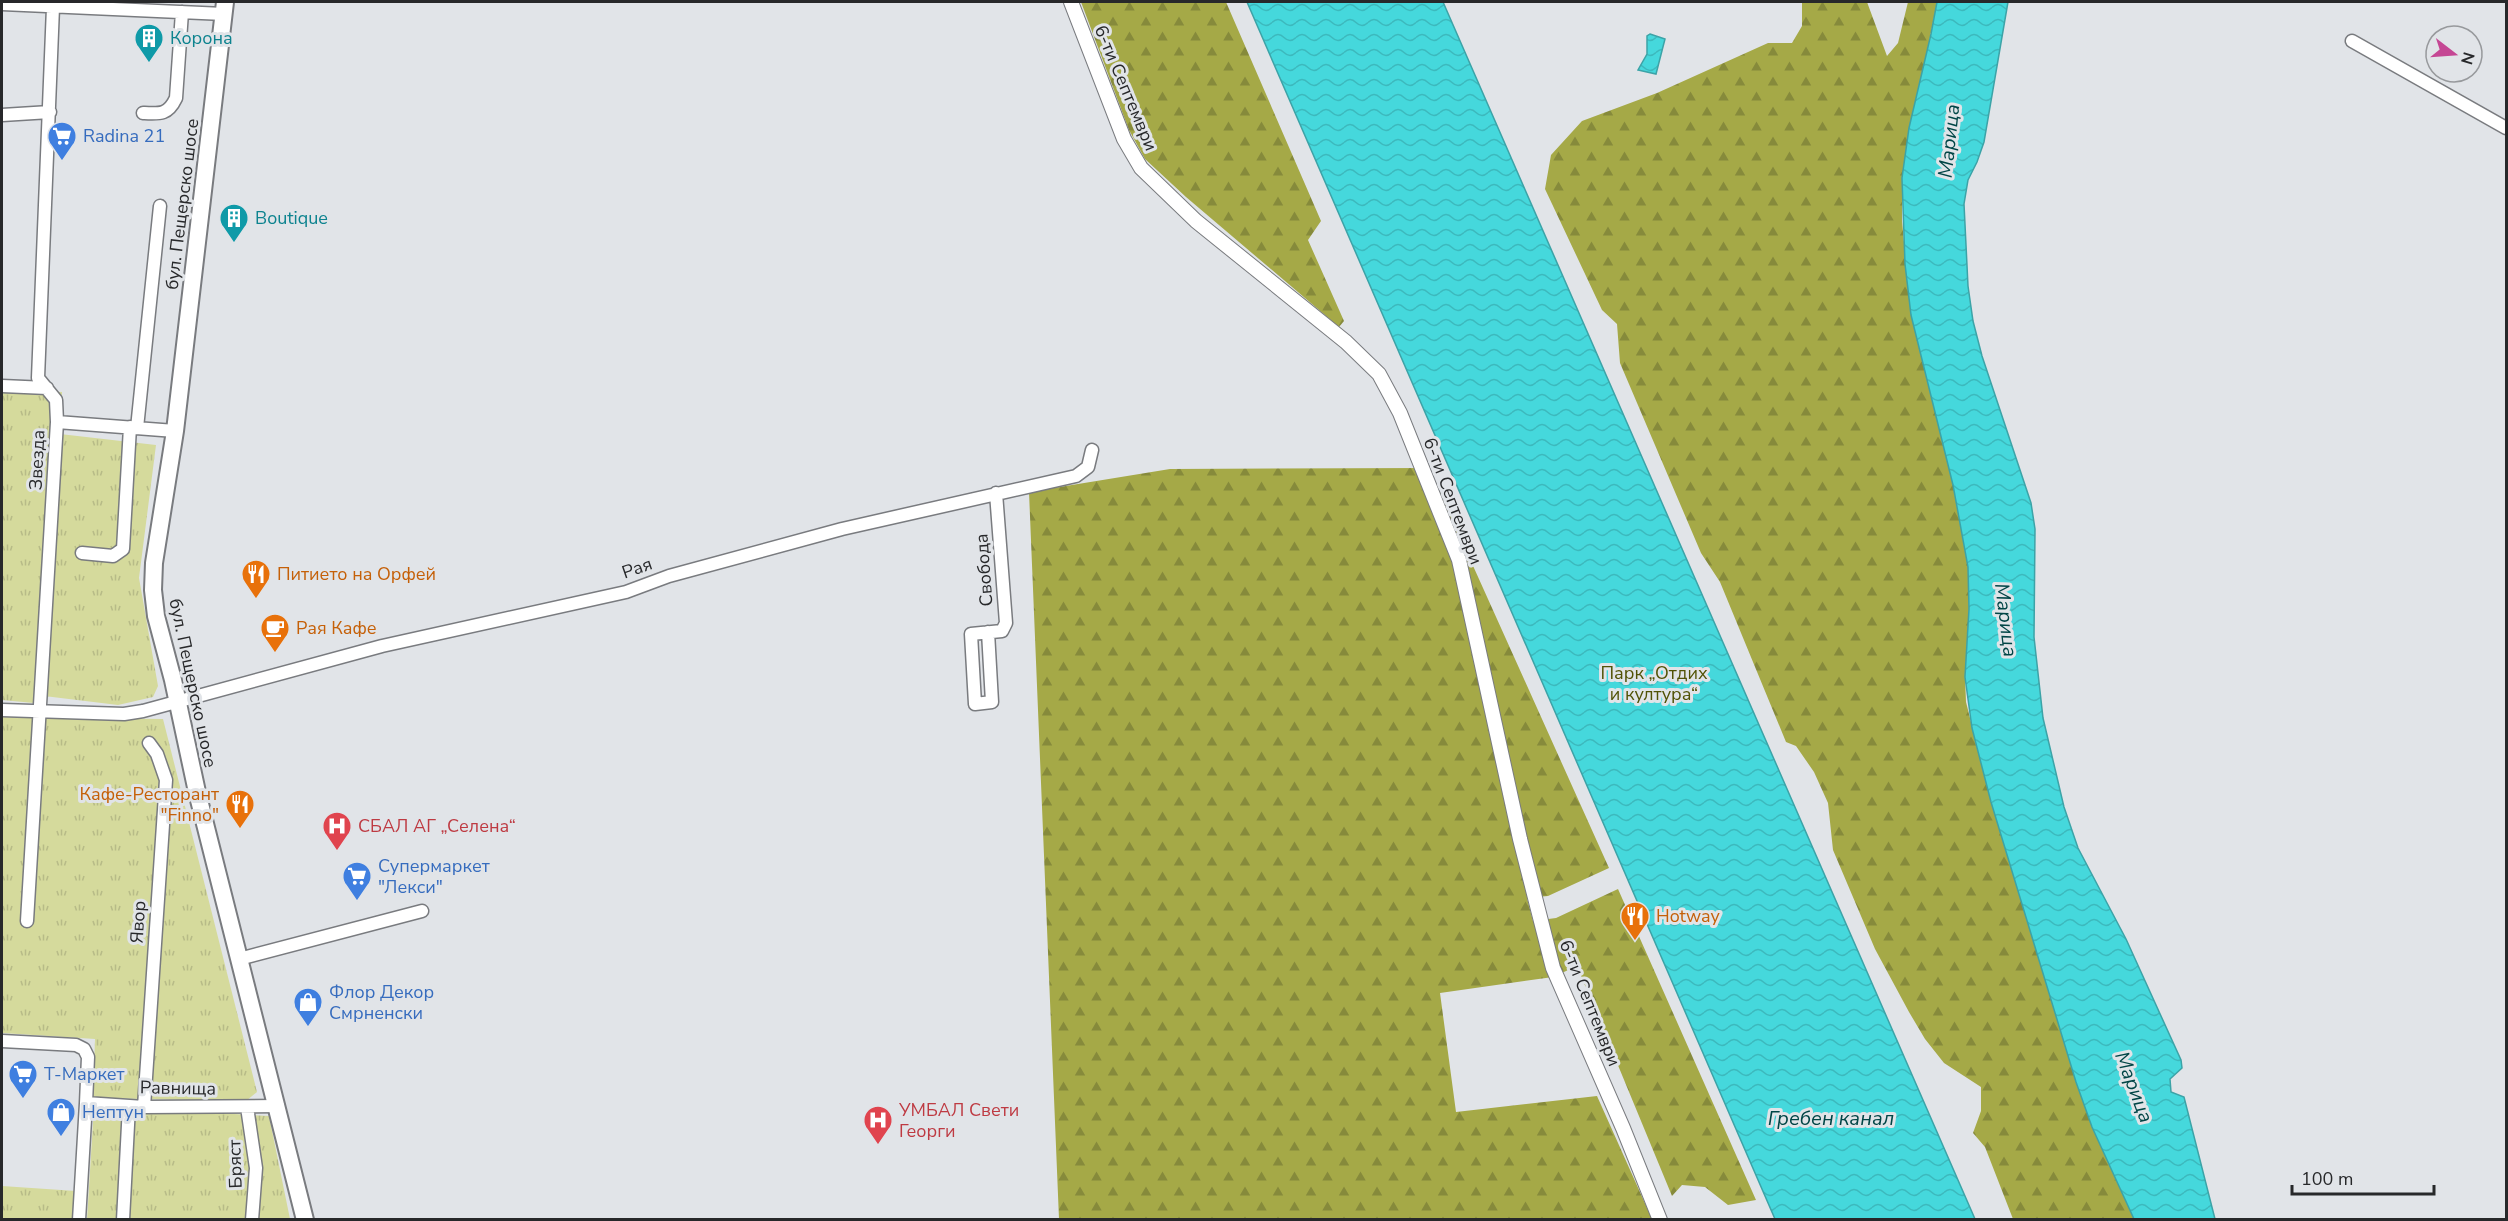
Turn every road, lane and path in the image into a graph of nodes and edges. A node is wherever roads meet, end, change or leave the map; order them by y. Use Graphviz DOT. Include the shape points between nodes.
graph roads {
  1 [pos="1071,2"];
  2 [pos="2,4"];
  3 [pos="57,5"];
  4 [pos="225,8"];
  5 [pos="182,12"];
  6 [pos="2352,41"];
  7 [pos="50,112"];
  8 [pos="143,113"];
  9 [pos="2,115"];
  10 [pos="2506,128"];
  11 [pos="160,206"];
  12 [pos="2,386"];
  13 [pos="47,388"];
  14 [pos="57,422"];
  15 [pos="134,428"];
  16 [pos="175,431"];
  17 [pos="1092,450"];
  18 [pos="996,493"];
  19 [pos="82,553"];
  20 [pos="988,632"];
  21 [pos="177,701"];
  22 [pos="2,710"];
  23 [pos="40,710"];
  24 [pos="149,743"];
  25 [pos="422,911"];
  26 [pos="27,921"];
  27 [pos="239,959"];
  28 [pos="2,1041"];
  29 [pos="86,1103"];
  30 [pos="129,1106"];
  31 [pos="278,1106"];
  32 [pos="144,1107"];
  33 [pos="247,1107"];
  34 [pos="79,1220"];
  35 [pos="123,1220"];
  36 [pos="252,1220"];
  37 [pos="305,1220"];
  38 [pos="1660,1220"];
  1 -- 38 [label="street, 6-ти Септември" via="1125,139 1141,168 1196,221 1346,342 1379,374 1400,413 1459,560 1520,839 1553,968"];
  2 -- 3 [label="street"];
  3 -- 5 [label="street"];
  3 -- 7 [label="street, Звезда"];
  4 -- 5 [label="street"];
  4 -- 16 [label="main road, бул. Пещерско шосе"];
  5 -- 8 [label="street" via="176,98 164,114"];
  6 -- 10 [label="street"];
  7 -- 9 [label="street"];
  7 -- 13 [label="street, Звезда" via="38,378"];
  11 -- 15 [label="street"];
  12 -- 13 [label="street"];
  13 -- 14 [label="street, Звезда" via="56,400"];
  14 -- 15 [label="street"];
  14 -- 23 [label="street, Звезда"];
  15 -- 16 [label="street"];
  15 -- 19 [label="street" via="123,549 113,556"];
  16 -- 21 [label="main road, бул. Пещерско шосе" via="153,590"];
  17 -- 18 [label="street, Рая" via="1088,467 1076,476"];
  18 -- 20 [label="street, Свобода" via="1006,622 1002,631"];
  18 -- 21 [label="street, Рая" via="832,532 669,576 626,592 382,646"];
  20 -- 20 [label="street, Свобода" via="971,634 975,704 992,702"];
  21 -- 23 [label="street" via="124,714"];
  21 -- 27 [label="main road, бул. Пещерско шосе"];
  22 -- 23 [label="street"];
  23 -- 26 [label="street, Звезда"];
  24 -- 32 [label="street, Явор" via="166,780"];
  25 -- 27 [label="street"];
  27 -- 31 [label="main road, бул. Пещерско шосе"];
  28 -- 29 [label="street" via="84,1048 88,1058"];
  29 -- 30 [label="street, Равнища"];
  29 -- 34 [label="street"];
  30 -- 32 [label="street, Равнища"];
  30 -- 35 [label="street"];
  31 -- 33 [label="street, Равнища"];
  31 -- 37 [label="main road, бул. Пещерско шосе"];
  32 -- 33 [label="street, Равнища"];
  33 -- 36 [label="street, Бряст" via="256,1168"];
}
